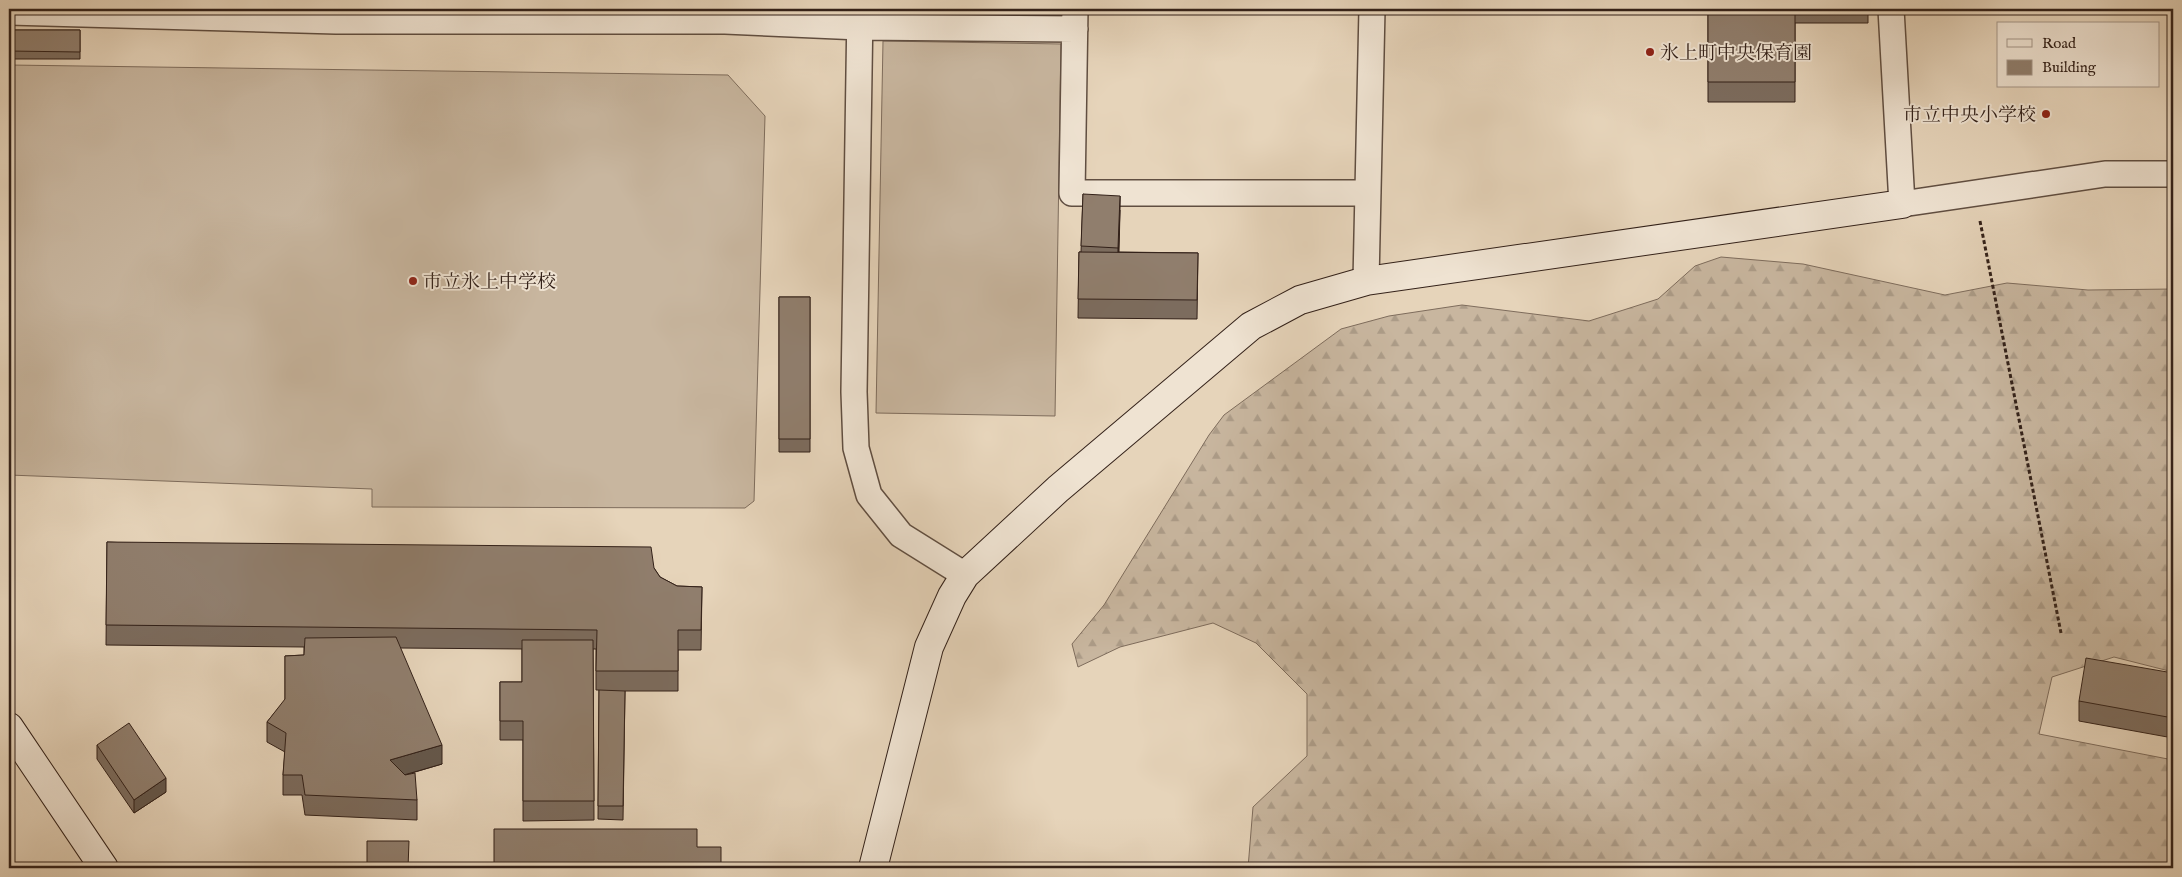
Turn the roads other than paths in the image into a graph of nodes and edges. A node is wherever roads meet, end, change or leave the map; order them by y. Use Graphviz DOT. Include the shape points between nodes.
graph roads {
  1 [pos="1372,9"];
  2 [pos="1891,9"];
  3 [pos="9,12"];
  4 [pos="336,15"];
  5 [pos="860,18"];
  6 [pos="1075,19"];
  7 [pos="2173,174"];
  8 [pos="1368,193"];
  9 [pos="1902,204"];
  10 [pos="1366,281"];
  11 [pos="965,575"];
  12 [pos="9,727"];
  13 [pos="104,868"];
  14 [pos="873,868"];
  1 -- 8 [label="street"];
  2 -- 9 [label="street"];
  3 -- 4 [label="street"];
  4 -- 5 [label="street" via="725,21"];
  5 -- 6 [label="street"];
  5 -- 11 [label="street" via="854,392 856,448 869,495 900,535"];
  6 -- 8 [label="street" via="1072,193"];
  7 -- 9 [label="street" via="2105,174"];
  8 -- 10 [label="street"];
  9 -- 10 [label="street"];
  10 -- 11 [label="street" via="1300,300 1251,326 1058,489"];
  11 -- 14 [label="street" via="929,647"];
  12 -- 13 [label="street"];
}
